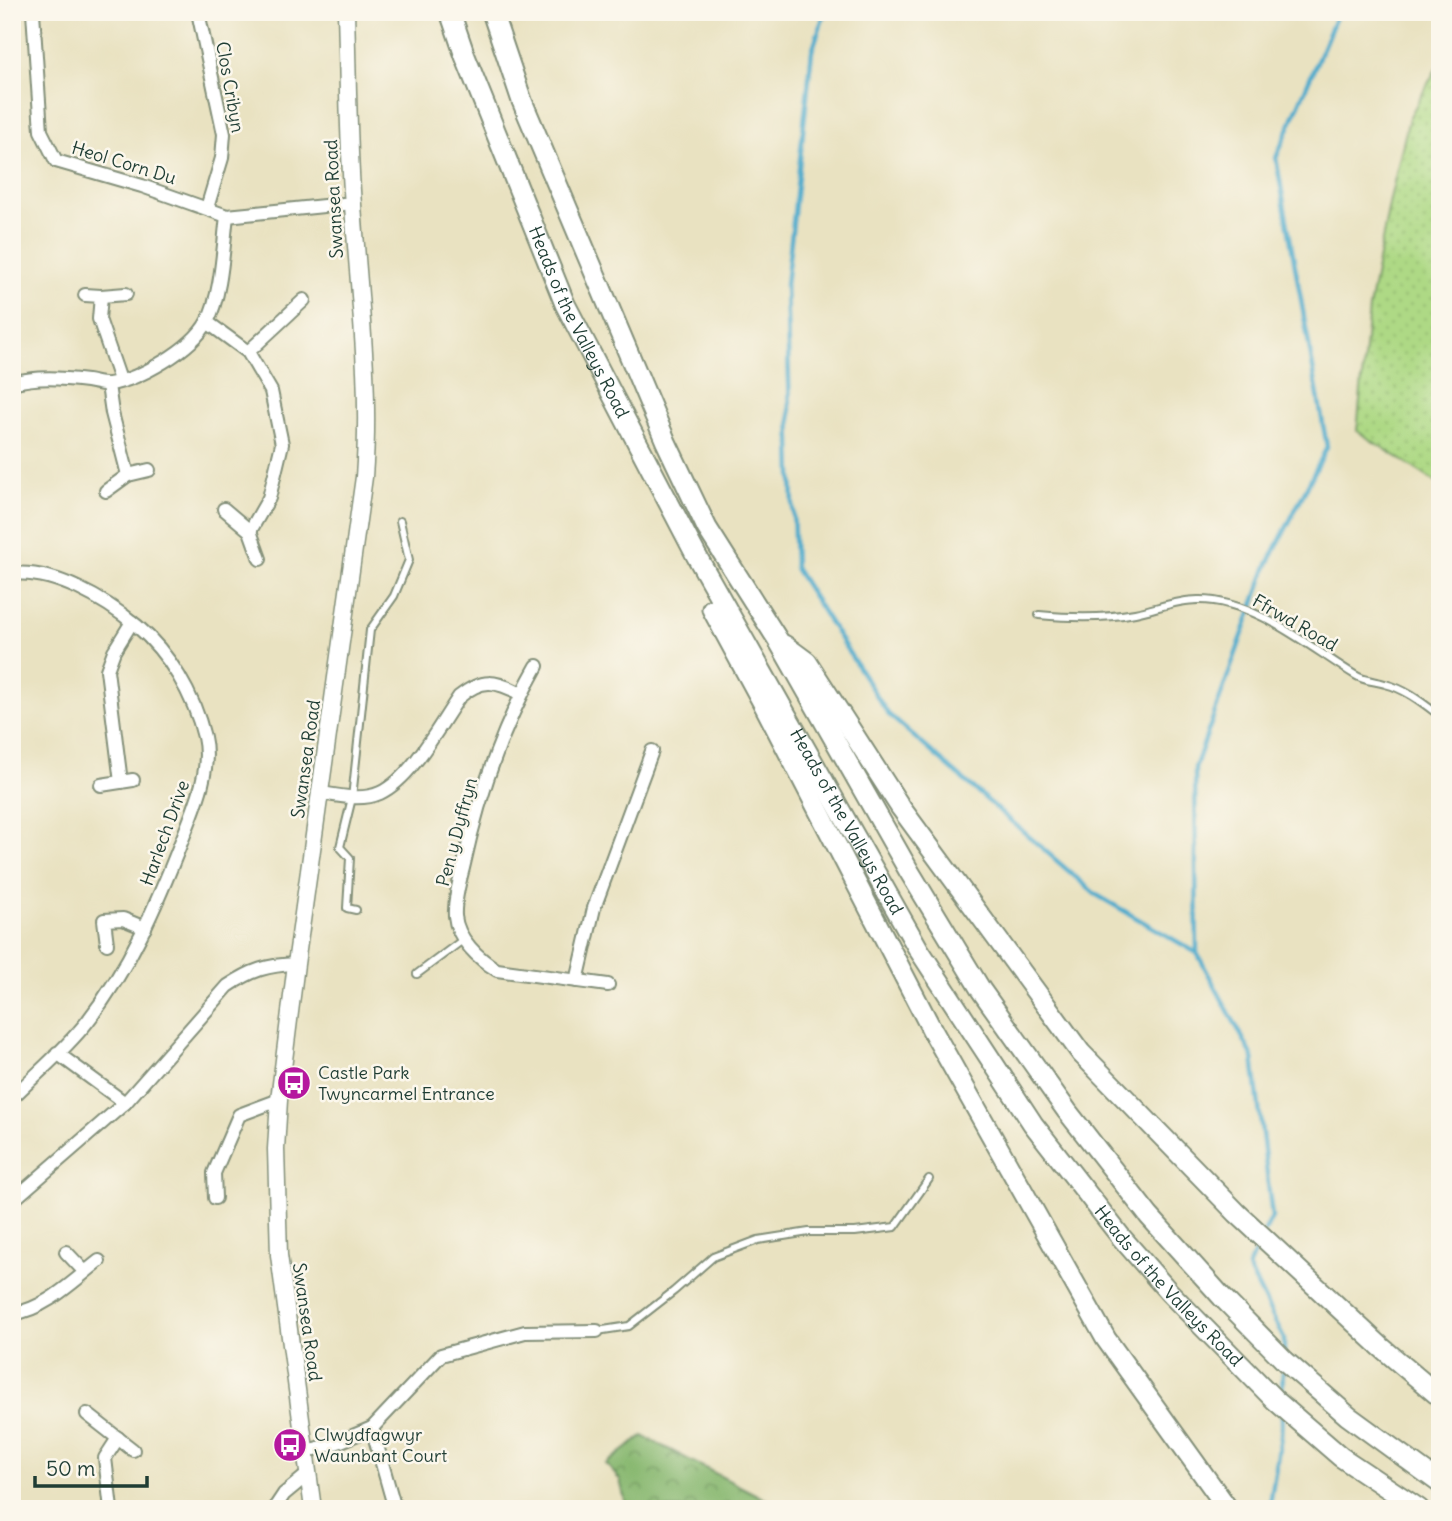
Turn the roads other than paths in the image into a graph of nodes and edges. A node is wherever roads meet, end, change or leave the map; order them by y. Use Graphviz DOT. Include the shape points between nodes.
graph roads {
  1 [pos="33,12"];
  2 [pos="198,12"];
  3 [pos="346,12"];
  4 [pos="450,12"];
  5 [pos="492,12"];
  6 [pos="353,203"];
  7 [pos="207,208"];
  8 [pos="228,216"];
  9 [pos="126,294"];
  10 [pos="85,295"];
  11 [pos="101,296"];
  12 [pos="304,300"];
  13 [pos="207,322"];
  14 [pos="248,352"];
  15 [pos="12,383"];
  16 [pos="114,383"];
  17 [pos="149,470"];
  18 [pos="128,475"];
  19 [pos="106,492"];
  20 [pos="224,509"];
  21 [pos="400,521"];
  22 [pos="250,531"];
  23 [pos="696,555"];
  24 [pos="260,559"];
  25 [pos="12,574"];
  26 [pos="1039,615"];
  27 [pos="132,622"];
  28 [pos="778,640"];
  29 [pos="537,666"];
  30 [pos="521,694"];
  31 [pos="1440,716"];
  32 [pos="652,751"];
  33 [pos="101,785"];
  34 [pos="321,793"];
  35 [pos="352,798"];
  36 [pos="356,910"];
  37 [pos="145,928"];
  38 [pos="464,939"];
  39 [pos="107,944"];
  40 [pos="296,964"];
  41 [pos="417,974"];
  42 [pos="578,981"];
  43 [pos="608,985"];
  44 [pos="57,1053"];
  45 [pos="12,1098"];
  46 [pos="279,1100"];
  47 [pos="125,1103"];
  48 [pos="929,1179"];
  49 [pos="215,1198"];
  50 [pos="12,1201"];
  51 [pos="66,1252"];
  52 [pos="99,1261"];
  53 [pos="85,1272"];
  54 [pos="12,1314"];
  55 [pos="597,1331"];
  56 [pos="1440,1397"];
  57 [pos="87,1413"];
  58 [pos="372,1428"];
  59 [pos="118,1438"];
  60 [pos="133,1450"];
  61 [pos="305,1452"];
  62 [pos="307,1475"];
  63 [pos="1440,1483"];
  64 [pos="111,1509"];
  65 [pos="274,1509"];
  66 [pos="313,1509"];
  67 [pos="395,1509"];
  68 [pos="1228,1509"];
  69 [pos="1419,1509"];
  1 -- 7 [label="street, Heol Corn Du" via="41,131 56,161"];
  2 -- 7 [label="street, Clos Cribyn" via="224,134"];
  3 -- 6 [label="street, Swansea Road"];
  4 -- 23 [label="highway, Heads of the Valleys Road" via="565,304"];
  5 -- 28 [label="highway, Heads of the Valleys Road" via="522,101 666,442 707,528"];
  6 -- 8 [label="street"];
  6 -- 34 [label="street, Swansea Road" via="368,429"];
  7 -- 8 [label="street, Heol Corn Du"];
  8 -- 13 [label="street" via="217,293"];
  9 -- 11 [label="street"];
  10 -- 11 [label="street"];
  11 -- 16 [label="street" via="99,319"];
  12 -- 14 [label="street"];
  13 -- 14 [label="street"];
  13 -- 16 [label="street" via="159,367"];
  14 -- 22 [label="street" via="271,391 282,443 269,498"];
  15 -- 16 [label="street" via="45,378"];
  16 -- 18 [label="street" via="112,413"];
  17 -- 18 [label="street"];
  18 -- 19 [label="street"];
  20 -- 22 [label="street"];
  21 -- 35 [label="lane" via="409,560 394,596 370,630"];
  22 -- 24 [label="street"];
  23 -- 68 [label="highway" via="698,585 931,1028 1106,1339"];
  23 -- 69 [label="highway, Heads of the Valleys Road" via="919,950 1025,1112 1121,1237 1218,1344 1341,1457"];
  25 -- 27 [label="street, Harlech Drive" via="45,577 89,592"];
  26 -- 31 [label="lane, Ffrwd Road" via="1114,615 1198,600 1235,605 1357,677 1406,692"];
  27 -- 33 [label="street" via="107,670 127,781"];
  27 -- 37 [label="street, Harlech Drive" via="156,642 185,687 205,739 205,774"];
  28 -- 56 [label="highway" via="807,662 901,808 1081,1053 1237,1213"];
  28 -- 63 [label="highway, Heads of the Valleys Road" via="981,990 1108,1164 1149,1216 1285,1361 1348,1416"];
  29 -- 30 [label="street, Pen y Dyffryn"];
  30 -- 35 [label="street" via="487,682 471,687 458,697 399,781 379,794"];
  30 -- 38 [label="street, Pen y Dyffryn" via="466,853 455,917"];
  32 -- 42 [label="street" via="594,908"];
  34 -- 35 [label="street"];
  34 -- 40 [label="street, Swansea Road"];
  35 -- 36 [label="lane" via="340,847 350,858 347,908"];
  37 -- 39 [label="street" via="123,919 104,920"];
  37 -- 44 [label="street, Harlech Drive" via="112,988"];
  38 -- 41 [label="lane"];
  38 -- 42 [label="street, Pen y Dyffryn" via="482,961 497,970"];
  40 -- 46 [label="street, Swansea Road"];
  40 -- 47 [label="street" via="249,972 228,986"];
  42 -- 43 [label="street, Pen y Dyffryn"];
  44 -- 45 [label="street, Harlech Drive"];
  44 -- 47 [label="street"];
  46 -- 49 [label="street" via="239,1115 214,1173"];
  46 -- 61 [label="street, Swansea Road" via="279,1255"];
  47 -- 50 [label="street"];
  48 -- 55 [label="lane" via="895,1227 758,1240 713,1257 629,1326"];
  51 -- 53 [label="street"];
  52 -- 53 [label="street"];
  53 -- 54 [label="street" via="48,1301"];
  55 -- 58 [label="street" via="525,1332 441,1354"];
  57 -- 59 [label="street"];
  58 -- 61 [label="street"];
  58 -- 67 [label="street"];
  59 -- 60 [label="street"];
  59 -- 64 [label="street" via="105,1458"];
  61 -- 62 [label="street, Swansea Road"];
  62 -- 65 [label="street" via="284,1493"];
  62 -- 66 [label="street, Swansea Road"];
}
